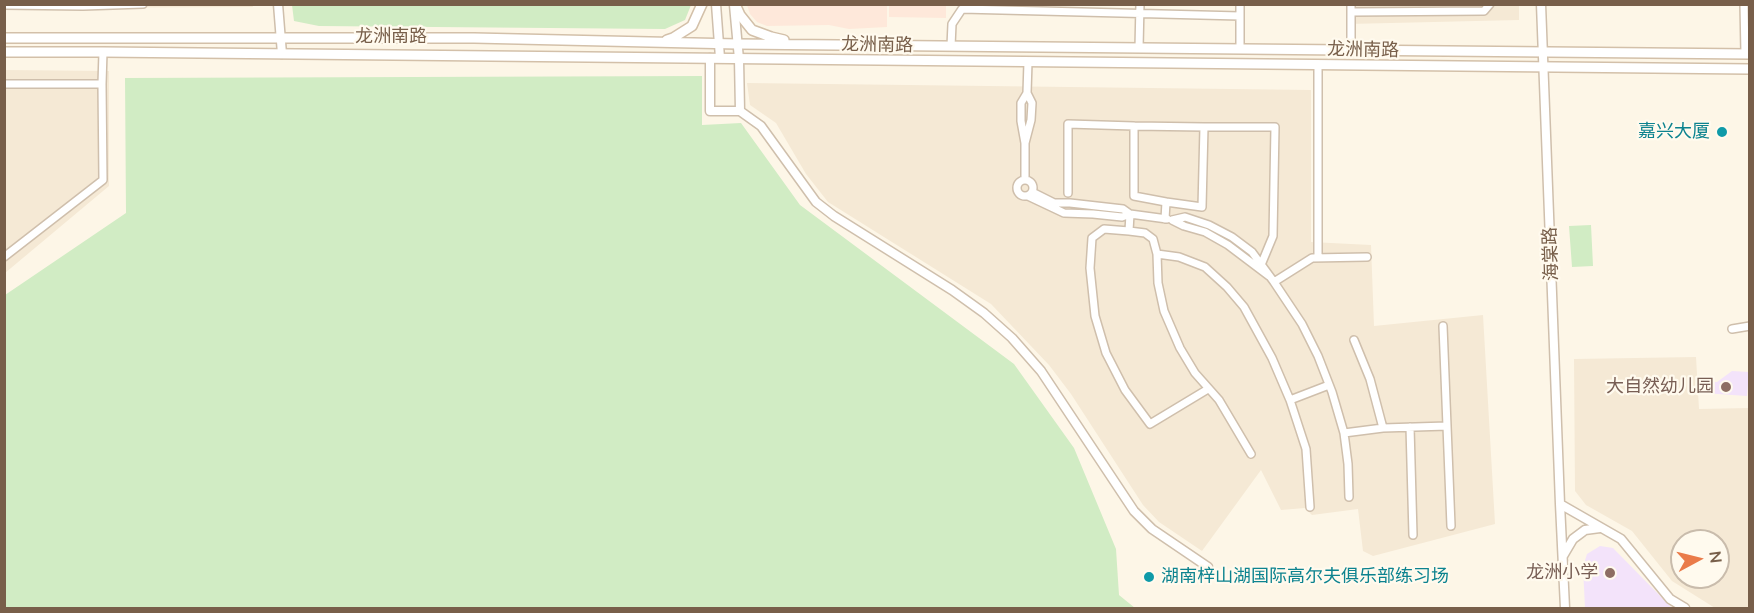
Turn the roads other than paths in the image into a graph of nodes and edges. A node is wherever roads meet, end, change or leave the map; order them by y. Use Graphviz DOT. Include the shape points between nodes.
graph roads {
  1 [pos="143,4"];
  2 [pos="278,4"];
  3 [pos="702,4"];
  4 [pos="716,4"];
  5 [pos="734,4"];
  6 [pos="1140,4"];
  7 [pos="1240,4"];
  8 [pos="1490,4"];
  9 [pos="1541,4"];
  10 [pos="1744,4"];
  11 [pos="4,5"];
  12 [pos="83,5"];
  13 [pos="962,7"];
  14 [pos="1351,8"];
  15 [pos="1140,13"];
  16 [pos="1240,16"];
  17 [pos="281,37"];
  18 [pos="4,38"];
  19 [pos="659,42"];
  20 [pos="719,43"];
  21 [pos="737,44"];
  22 [pos="804,44"];
  23 [pos="951,46"];
  24 [pos="1139,48"];
  25 [pos="1240,49"];
  26 [pos="1351,50"];
  27 [pos="4,52"];
  28 [pos="103,52"];
  29 [pos="1543,52"];
  30 [pos="282,54"];
  31 [pos="1747,54"];
  32 [pos="715,58"];
  33 [pos="739,59"];
  34 [pos="1028,62"];
  35 [pos="1318,64"];
  36 [pos="1544,67"];
  37 [pos="1749,69"];
  38 [pos="4,84"];
  39 [pos="102,84"];
  40 [pos="740,111"];
  41 [pos="1134,126"];
  42 [pos="1204,127"];
  43 [pos="1025,180"];
  44 [pos="1030,194"];
  45 [pos="1068,194"];
  46 [pos="1166,202"];
  47 [pos="1130,214"];
  48 [pos="1168,219"];
  49 [pos="1129,231"];
  50 [pos="1157,254"];
  51 [pos="4,257"];
  52 [pos="1367,257"];
  53 [pos="1318,258"];
  54 [pos="1261,265"];
  55 [pos="1272,279"];
  56 [pos="1443,326"];
  57 [pos="1749,326"];
  58 [pos="1732,329"];
  59 [pos="1354,340"];
  60 [pos="1329,385"];
  61 [pos="1209,389"];
  62 [pos="1290,400"];
  63 [pos="1447,426"];
  64 [pos="1410,427"];
  65 [pos="1383,428"];
  66 [pos="1344,433"];
  67 [pos="1251,454"];
  68 [pos="1349,497"];
  69 [pos="1560,504"];
  70 [pos="1310,507"];
  71 [pos="1451,526"];
  72 [pos="1601,528"];
  73 [pos="1413,535"];
  74 [pos="1562,556"];
  75 [pos="1208,567"];
  76 [pos="1565,609"];
  77 [pos="1685,609"];
  1 -- 12 [label="street"];
  2 -- 17 [label="street"];
  3 -- 19 [label="main road" via="692,26"];
  4 -- 20 [label="street"];
  5 -- 21 [label="street"];
  5 -- 22 [label="main road" via="752,30"];
  6 -- 15 [label="street"];
  7 -- 16 [label="street"];
  8 -- 14 [label="street" via="1484,11"];
  9 -- 29 [label="street, 海棠路"];
  10 -- 31 [label="street"];
  11 -- 12 [label="street"];
  13 -- 15 [label="street"];
  13 -- 23 [label="street" via="952,24"];
  14 -- 26 [label="street"];
  15 -- 16 [label="street"];
  15 -- 24 [label="street"];
  16 -- 25 [label="street"];
  17 -- 18 [label="main road, 龙洲南路"];
  17 -- 19 [label="main road, 龙洲南路"];
  17 -- 30 [label="street"];
  19 -- 20 [label="main road, 龙洲南路"];
  20 -- 21 [label="main road, 龙洲南路"];
  20 -- 32 [label="street"];
  21 -- 22 [label="main road, 龙洲南路"];
  21 -- 33 [label="street"];
  22 -- 23 [label="main road, 龙洲南路"];
  23 -- 24 [label="main road, 龙洲南路"];
  24 -- 25 [label="main road, 龙洲南路"];
  25 -- 26 [label="main road, 龙洲南路"];
  26 -- 29 [label="main road, 龙洲南路"];
  27 -- 28 [label="main road, 龙洲南路"];
  28 -- 30 [label="main road, 龙洲南路"];
  28 -- 39 [label="street"];
  29 -- 31 [label="main road, 龙洲南路"];
  29 -- 36 [label="street, 海棠路"];
  30 -- 32 [label="main road, 龙洲南路"];
  32 -- 33 [label="main road, 龙洲南路"];
  32 -- 40 [label="street" via="710,111"];
  33 -- 34 [label="main road, 龙洲南路"];
  33 -- 40 [label="street"];
  34 -- 35 [label="main road, 龙洲南路"];
  34 -- 43 [label="street" via="1027,93 1032,103"];
  35 -- 36 [label="main road, 龙洲南路"];
  35 -- 53 [label="street"];
  36 -- 37 [label="main road, 龙洲南路"];
  36 -- 69 [label="street, 海棠路"];
  38 -- 39 [label="street"];
  39 -- 51 [label="street" via="103,180"];
  40 -- 75 [label="street" via="761,126 816,202 952,290 1012,338 1041,371 1134,511 1152,529"];
  41 -- 42 [label="street"];
  41 -- 45 [label="street" via="1068,124"];
  41 -- 46 [label="street" via="1134,196"];
  42 -- 46 [label="street" via="1202,207"];
  42 -- 54 [label="street" via="1275,127 1273,236"];
  43 -- 44 [label="street" via="1032,184"];
  43 -- 44 [label="street" via="1017,190"];
  44 -- 47 [label="street" via="1065,213 1122,217"];
  46 -- 48 [label="street"];
  47 -- 48 [label="street"];
  47 -- 49 [label="street"];
  48 -- 54 [label="street" via="1185,216 1209,225 1252,252"];
  48 -- 55 [label="street" via="1228,245"];
  49 -- 50 [label="street" via="1145,232 1153,239"];
  49 -- 61 [label="street" via="1104,229 1092,238 1090,268 1095,316 1106,353 1125,390 1150,424"];
  50 -- 61 [label="street" via="1164,311 1180,348"];
  50 -- 62 [label="street" via="1205,267 1227,287 1250,317"];
  52 -- 53 [label="street"];
  53 -- 55 [label="street"];
  54 -- 55 [label="street"];
  55 -- 60 [label="street" via="1302,324"];
  56 -- 63 [label="street"];
  57 -- 58 [label="street"];
  59 -- 65 [label="street"];
  60 -- 62 [label="street"];
  60 -- 66 [label="street"];
  61 -- 67 [label="street"];
  62 -- 70 [label="street" via="1306,449"];
  63 -- 64 [label="street"];
  63 -- 71 [label="street"];
  64 -- 65 [label="street"];
  64 -- 73 [label="street"];
  65 -- 66 [label="street"];
  66 -- 68 [label="street"];
  69 -- 72 [label="street"];
  69 -- 74 [label="street, 海棠路"];
  72 -- 74 [label="street" via="1586,530 1572,539"];
  72 -- 77 [label="street" via="1622,539 1670,599"];
  74 -- 76 [label="street, 海棠路"];
}
